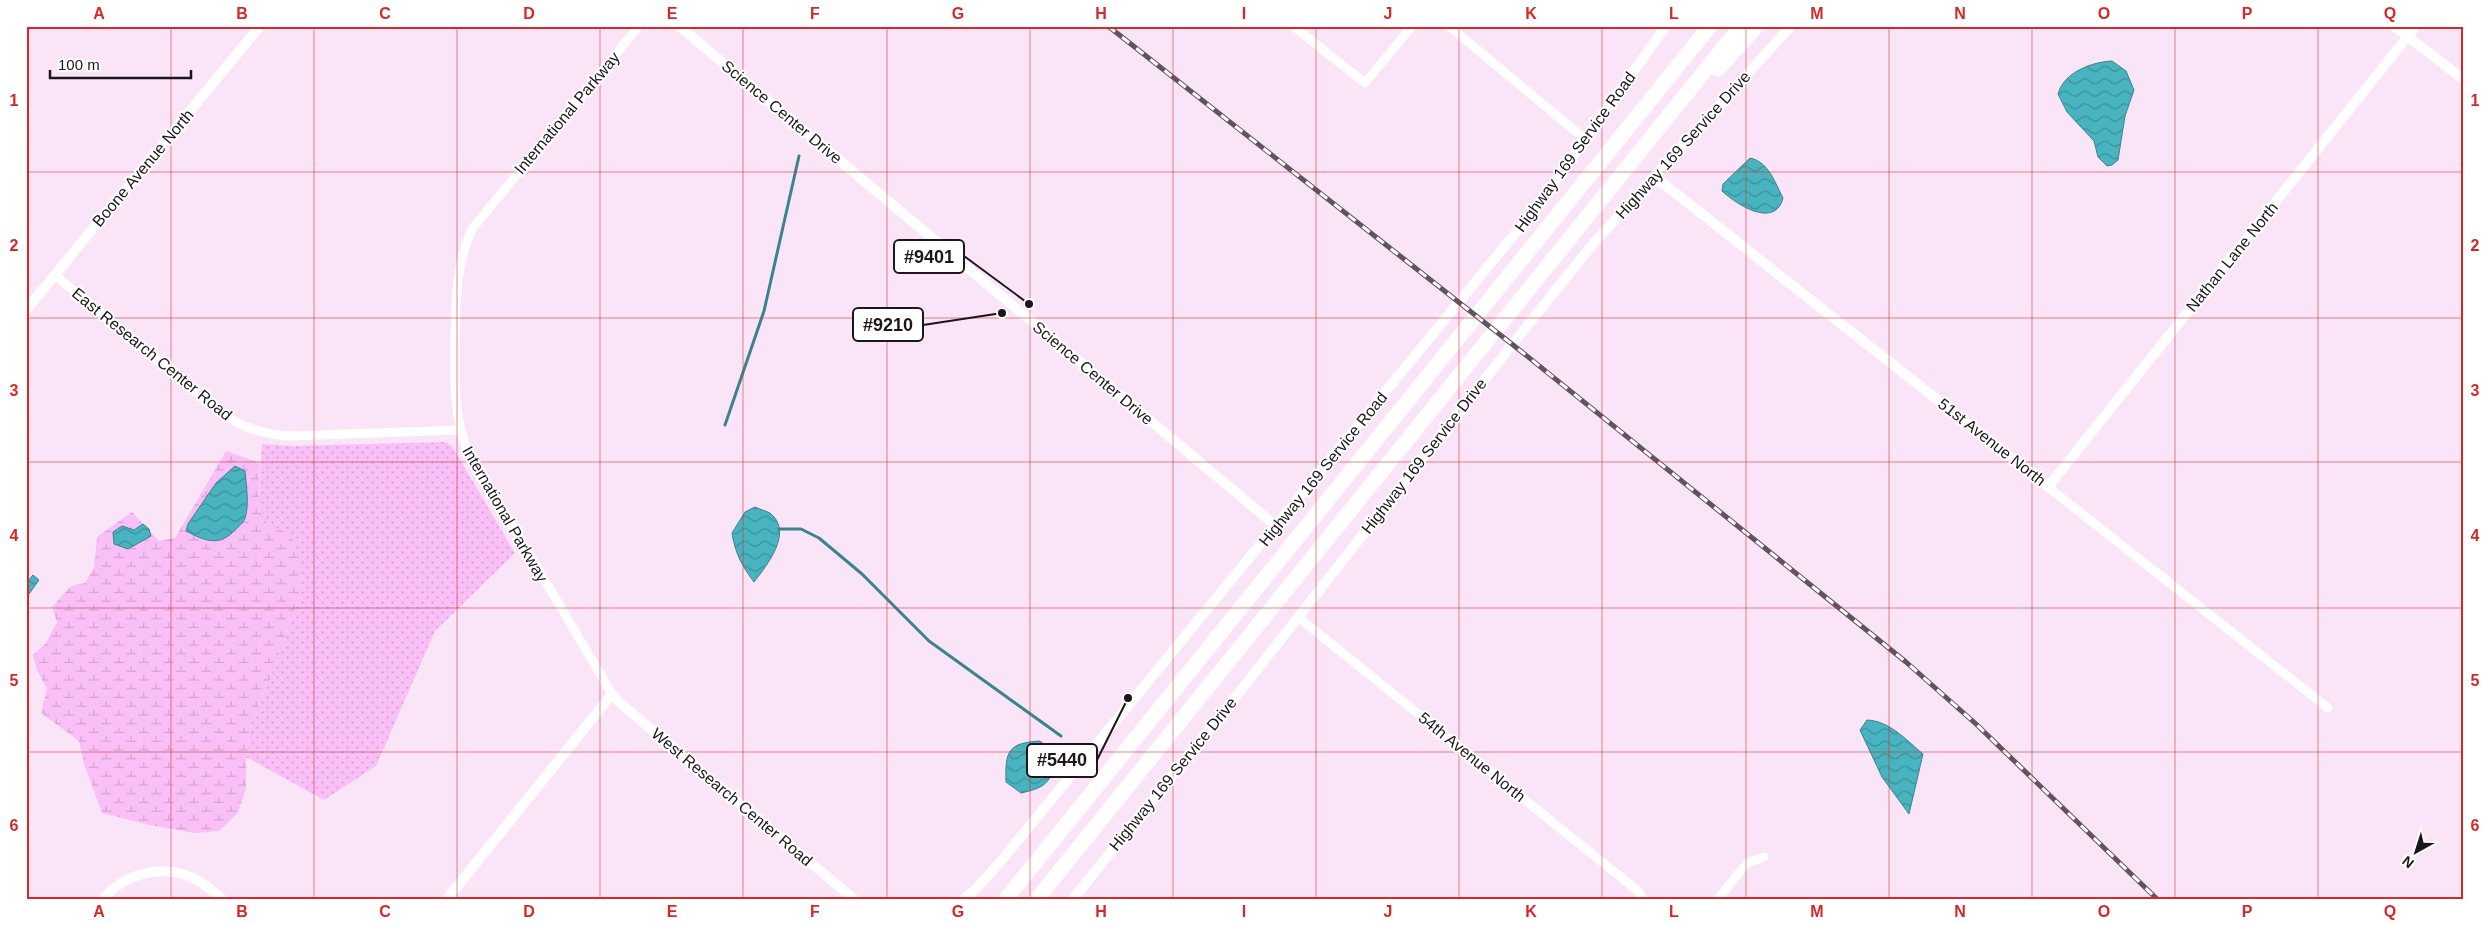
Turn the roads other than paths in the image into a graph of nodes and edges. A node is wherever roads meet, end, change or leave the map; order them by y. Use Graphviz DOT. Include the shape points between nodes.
graph roads {
  1 [pos="260,26"];
  2 [pos="639,26"];
  3 [pos="680,26"];
  4 [pos="1292,26"];
  5 [pos="1412,26"];
  6 [pos="1449,26"];
  7 [pos="1666,26"];
  8 [pos="1703,26"];
  9 [pos="1710,26"];
  10 [pos="1741,26"];
  11 [pos="1757,26"];
  12 [pos="1791,26"];
  13 [pos="2394,26"];
  14 [pos="2416,26"];
  15 [pos="2408,37"];
  16 [pos="1673,72"];
  17 [pos="2463,80"];
  18 [pos="1671,112"];
  19 [pos="1586,140"];
  20 [pos="1655,177"];
  21 [pos="55,275"];
  22 [pos="26,310"];
  23 [pos="459,430"];
  24 [pos="2048,487"];
  25 [pos="1276,526"];
  26 [pos="1298,617"];
  27 [pos="612,694"];
  28 [pos="2328,708"];
  29 [pos="1764,857"];
  30 [pos="1028,872"];
  31 [pos="103,899"];
  32 [pos="222,899"];
  33 [pos="447,899"];
  34 [pos="854,899"];
  35 [pos="964,899"];
  36 [pos="999,899"];
  37 [pos="1006,899"];
  38 [pos="1037,899"];
  39 [pos="1073,899"];
  40 [pos="1643,899"];
  41 [pos="1718,899"];
  1 -- 21 [label="street, Boone Avenue North"];
  2 -- 23 [label="street, International Parkway" via="472,229 463,248 456,277 454,386"];
  3 -- 25 [label="street, Science Center Drive"];
  4 -- 5 [label="street" via="1365,83"];
  6 -- 19 [label="street"];
  7 -- 19 [label="street, Highway 169 Service Road"];
  8 -- 16 [label="highway"];
  9 -- 16 [label="highway"];
  10 -- 18 [label="highway"];
  11 -- 18 [label="highway" via="1703,86"];
  12 -- 20 [label="street, Highway 169 Service Drive"];
  13 -- 15 [label="street"];
  14 -- 15 [label="street, Nathan Lane North"];
  15 -- 17 [label="street"];
  15 -- 24 [label="street, Nathan Lane North"];
  16 -- 30 [label="highway"];
  18 -- 38 [label="highway"];
  19 -- 25 [label="street, Highway 169 Service Road" via="1536,208"];
  20 -- 24 [label="street, 51st Avenue North"];
  20 -- 26 [label="street, Highway 169 Service Drive" via="1593,244"];
  21 -- 22 [label="street, Boone Avenue North"];
  21 -- 23 [label="street, East Research Center Road" via="222,414 251,429 291,436"];
  23 -- 27 [label="street, International Parkway" via="475,466"];
  24 -- 28 [label="street, 51st Avenue North"];
  25 -- 35 [label="street, Highway 169 Service Road" via="1001,861"];
  26 -- 39 [label="street, Highway 169 Service Drive"];
  26 -- 40 [label="street, 54th Avenue North" via="1638,891"];
  27 -- 33 [label="street"];
  27 -- 34 [label="street, West Research Center Road"];
  29 -- 41 [label="street" via="1747,863"];
  30 -- 36 [label="highway"];
  30 -- 37 [label="highway"];
  31 -- 32 [label="street" via="130,878 162,872 179,873 194,879"];
}
